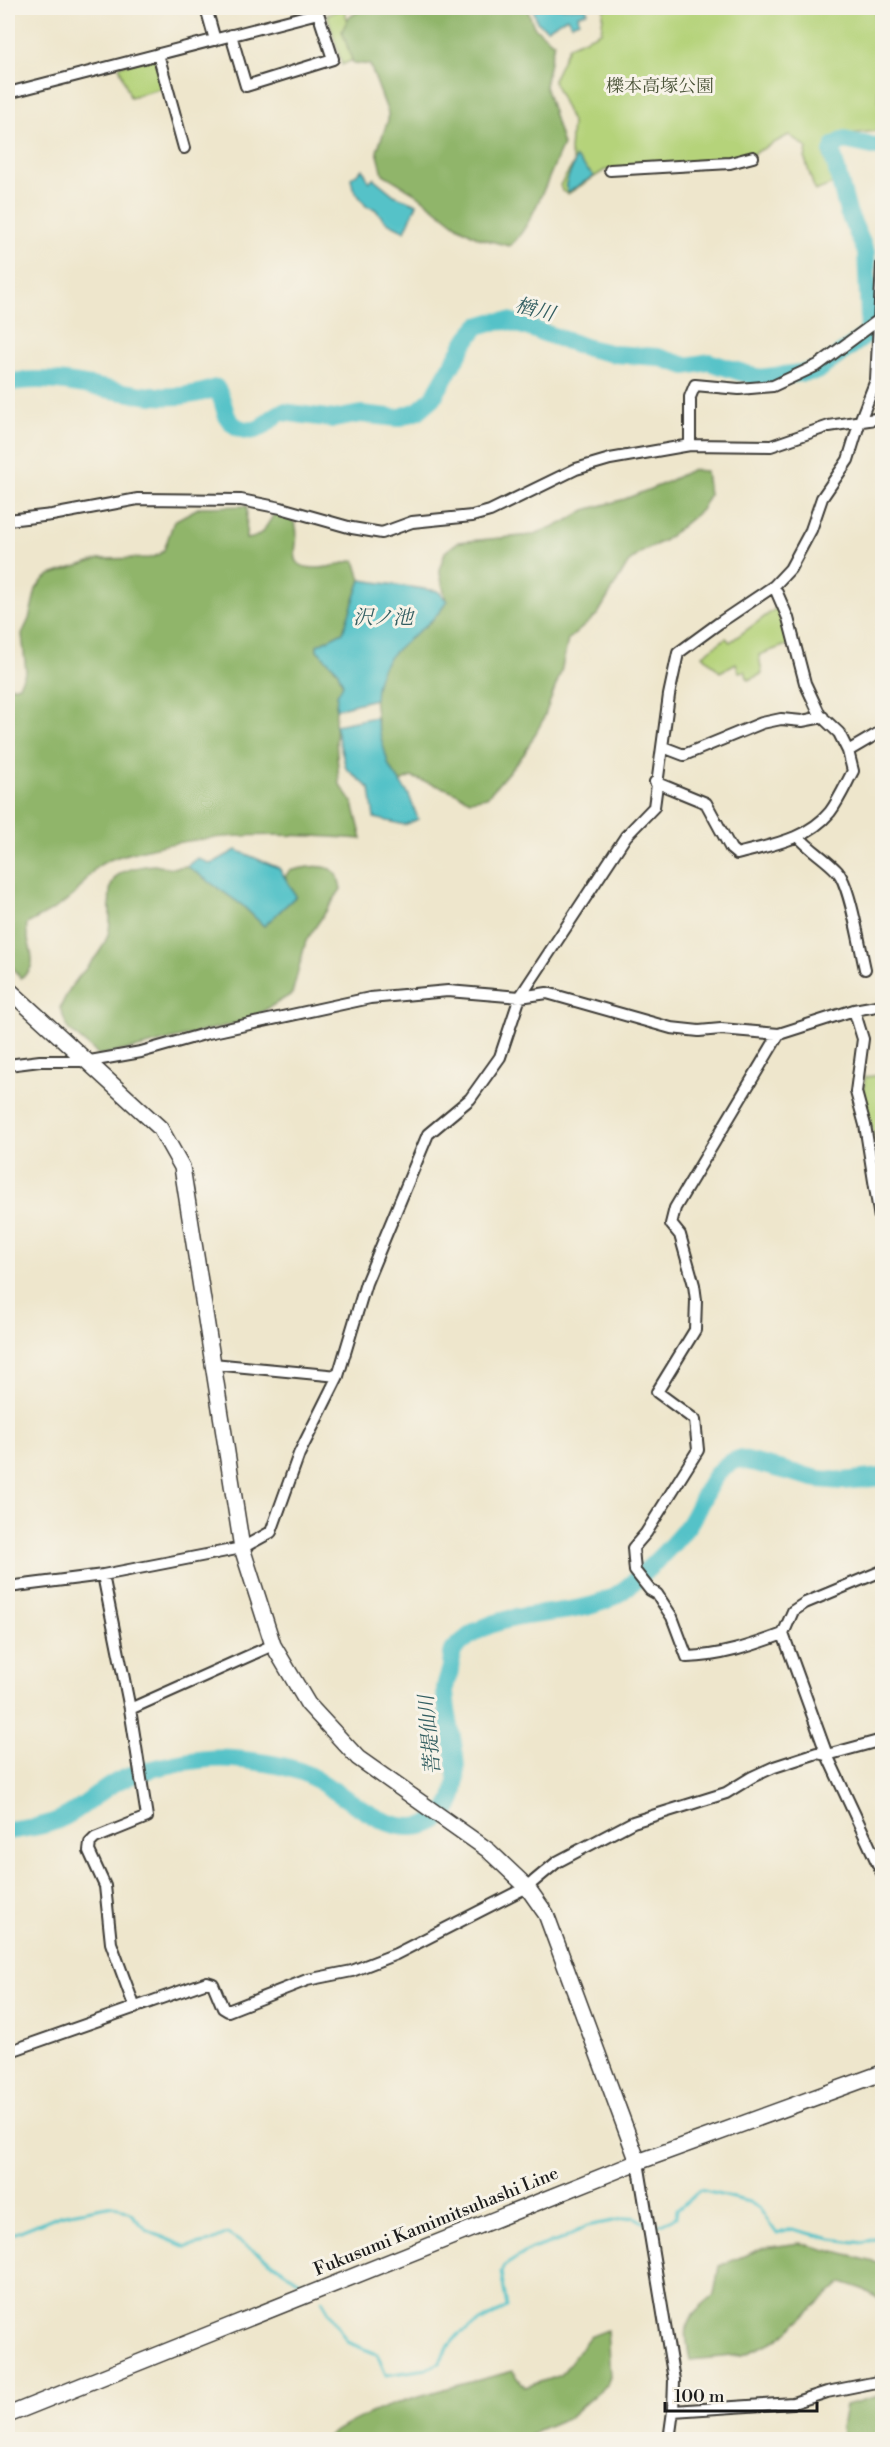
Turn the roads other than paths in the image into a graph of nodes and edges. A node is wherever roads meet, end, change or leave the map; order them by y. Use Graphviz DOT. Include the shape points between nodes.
graph roads {
  1 [pos="206,8"];
  2 [pos="317,10"];
  3 [pos="231,35"];
  4 [pos="215,40"];
  5 [pos="158,54"];
  6 [pos="8,93"];
  7 [pos="184,147"];
  8 [pos="753,157"];
  9 [pos="610,170"];
  10 [pos="882,264"];
  11 [pos="880,319"];
  12 [pos="882,418"];
  13 [pos="860,421"];
  14 [pos="690,445"];
  15 [pos="8,520"];
  16 [pos="774,586"];
  17 [pos="823,717"];
  18 [pos="882,731"];
  19 [pos="663,747"];
  20 [pos="848,751"];
  21 [pos="655,782"];
  22 [pos="799,837"];
  23 [pos="865,969"];
  24 [pos="8,989"];
  25 [pos="520,997"];
  26 [pos="882,1005"];
  27 [pos="854,1010"];
  28 [pos="779,1034"];
  29 [pos="90,1061"];
  30 [pos="8,1065"];
  31 [pos="882,1231"];
  32 [pos="213,1364"];
  33 [pos="338,1376"];
  34 [pos="242,1548"];
  35 [pos="882,1571"];
  36 [pos="104,1575"];
  37 [pos="8,1587"];
  38 [pos="783,1634"];
  39 [pos="273,1645"];
  40 [pos="130,1709"];
  41 [pos="882,1740"];
  42 [pos="827,1755"];
  43 [pos="882,1873"];
  44 [pos="527,1887"];
  45 [pos="135,2008"];
  46 [pos="8,2052"];
  47 [pos="882,2073"];
  48 [pos="638,2162"];
  49 [pos="882,2381"];
  50 [pos="674,2411"];
  51 [pos="8,2415"];
  52 [pos="669,2439"];
  1 -- 4 [label="street"];
  2 -- 3 [label="street"];
  2 -- 3 [label="street" via="333,59 246,86"];
  3 -- 4 [label="street"];
  4 -- 5 [label="street"];
  5 -- 6 [label="street"];
  5 -- 7 [label="street"];
  8 -- 9 [label="street" via="730,163"];
  10 -- 11 [label="street"];
  11 -- 13 [label="street" via="876,380"];
  11 -- 14 [label="street" via="818,365 773,386 739,389 695,385 690,397"];
  12 -- 13 [label="street"];
  13 -- 14 [label="street" via="830,426 771,446"];
  13 -- 16 [label="street" via="848,460 822,498 811,530 790,569"];
  14 -- 15 [label="street" via="576,469 472,516 412,522 382,532 241,500 138,499"];
  16 -- 17 [label="street" via="788,618 804,683"];
  16 -- 19 [label="street" via="678,653"];
  17 -- 19 [label="street" via="762,723 684,755"];
  17 -- 20 [label="street" via="839,733"];
  18 -- 20 [label="street"];
  19 -- 21 [label="street"];
  20 -- 22 [label="street" via="853,771 836,802 830,812"];
  21 -- 22 [label="street" via="706,803 737,854"];
  21 -- 25 [label="street" via="654,807 626,836"];
  22 -- 23 [label="street" via="838,872 846,888"];
  24 -- 29 [label="street"];
  25 -- 28 [label="street" via="547,993 671,1028"];
  25 -- 29 [label="street" via="448,991 370,998"];
  25 -- 33 [label="street" via="500,1057 470,1100 428,1134 366,1283"];
  26 -- 27 [label="street"];
  27 -- 28 [label="street"];
  27 -- 31 [label="street" via="863,1039 856,1092"];
  28 -- 38 [label="street" via="675,1208 671,1224 680,1235 694,1286 695,1330 657,1392 695,1420 698,1450 633,1548 635,1571 672,1617 687,1658 747,1648"];
  29 -- 30 [label="street"];
  29 -- 32 [label="street" via="160,1128 182,1167"];
  32 -- 33 [label="street"];
  32 -- 34 [label="street"];
  33 -- 34 [label="street" via="299,1454 271,1532"];
  34 -- 36 [label="street"];
  34 -- 39 [label="street"];
  35 -- 38 [label="street" via="805,1603 794,1611"];
  36 -- 37 [label="street"];
  36 -- 40 [label="street"];
  38 -- 42 [label="street"];
  39 -- 40 [label="street"];
  39 -- 44 [label="street" via="308,1704 358,1758 488,1850"];
  40 -- 45 [label="street" via="147,1817 95,1838 89,1851 105,1886 111,1943"];
  41 -- 42 [label="street"];
  42 -- 43 [label="street"];
  42 -- 44 [label="street" via="817,1753 774,1767 726,1793 633,1822 557,1862"];
  44 -- 45 [label="street" via="396,1953 352,1971 307,1980 232,2010 223,2008 210,1982"];
  44 -- 48 [label="street" via="546,1914"];
  45 -- 46 [label="street"];
  47 -- 48 [label="street, Fukusumi Kamimitsuhashi Line"];
  48 -- 50 [label="street" via="674,2380"];
  48 -- 51 [label="street, Fukusumi Kamimitsuhashi Line"];
  49 -- 50 [label="street" via="793,2403"];
  50 -- 52 [label="street"];
}
